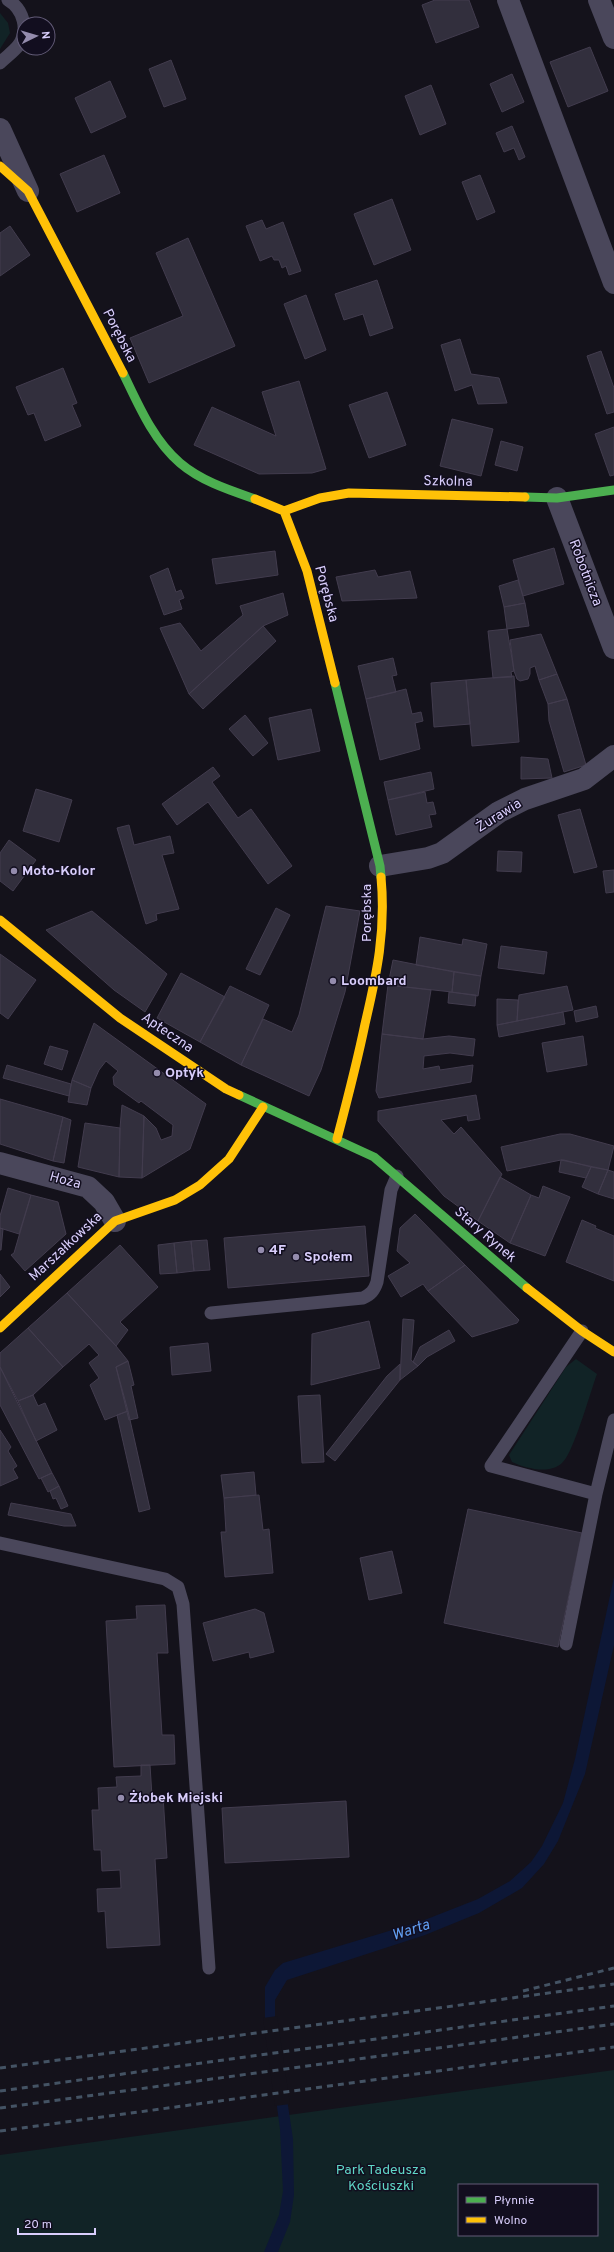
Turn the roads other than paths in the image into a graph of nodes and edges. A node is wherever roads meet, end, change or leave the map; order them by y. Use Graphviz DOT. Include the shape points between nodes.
graph roads {
  1 [pos="8,0"];
  2 [pos="508,0"];
  3 [pos="599,0"];
  4 [pos="614,38"];
  5 [pos="0,63"];
  6 [pos="0,129"];
  7 [pos="0,166"];
  8 [pos="28,191"];
  9 [pos="614,283"];
  10 [pos="614,490"];
  11 [pos="557,498"];
  12 [pos="284,511"];
  13 [pos="614,648"];
  14 [pos="614,756"];
  15 [pos="380,866"];
  16 [pos="0,920"];
  17 [pos="263,1107"];
  18 [pos="337,1139"];
  19 [pos="0,1163"];
  20 [pos="397,1176"];
  21 [pos="115,1221"];
  22 [pos="211,1313"];
  23 [pos="0,1328"];
  24 [pos="582,1331"];
  25 [pos="614,1352"];
  26 [pos="614,1420"];
  27 [pos="596,1494"];
  28 [pos="0,1543"];
  29 [pos="566,1644"];
  30 [pos="210,1968"];
  1 -- 5 [label="lane" via="19,8 23,18 23,37 18,46"];
  2 -- 9 [label="street"];
  3 -- 4 [label="street"];
  6 -- 8 [label="street"];
  7 -- 8 [label="street, Porębska"];
  8 -- 12 [label="street, Porębska" via="147,420 163,445 180,464 214,483"];
  10 -- 11 [label="street, Szkolna"];
  11 -- 12 [label="street, Szkolna" via="349,493 320,498"];
  11 -- 13 [label="street, Robotnicza"];
  12 -- 15 [label="street, Porębska" via="307,571"];
  14 -- 15 [label="street, Żurawia" via="584,779 525,799 499,812 442,853 428,858"];
  15 -- 18 [label="street, Porębska" via="383,899 380,958"];
  16 -- 17 [label="street, Apteczna" via="120,1018 226,1089"];
  17 -- 18 [label="street, Apteczna"];
  17 -- 21 [label="street, Marszałkowska" via="229,1159 200,1185 175,1200"];
  18 -- 20 [label="street, Stary Rynek" via="374,1157"];
  19 -- 21 [label="street, Hoża" via="88,1187 104,1202"];
  20 -- 22 [label="lane" via="391,1190 377,1282 371,1294 363,1298"];
  20 -- 24 [label="street, Stary Rynek" via="501,1268"];
  21 -- 23 [label="street, Marszałkowska"];
  24 -- 25 [label="street, Stary Rynek"];
  24 -- 27 [label="lane" via="491,1466"];
  26 -- 27 [label="lane"];
  27 -- 29 [label="lane"];
  28 -- 30 [label="lane" via="165,1579 178,1587 183,1604"];
}
